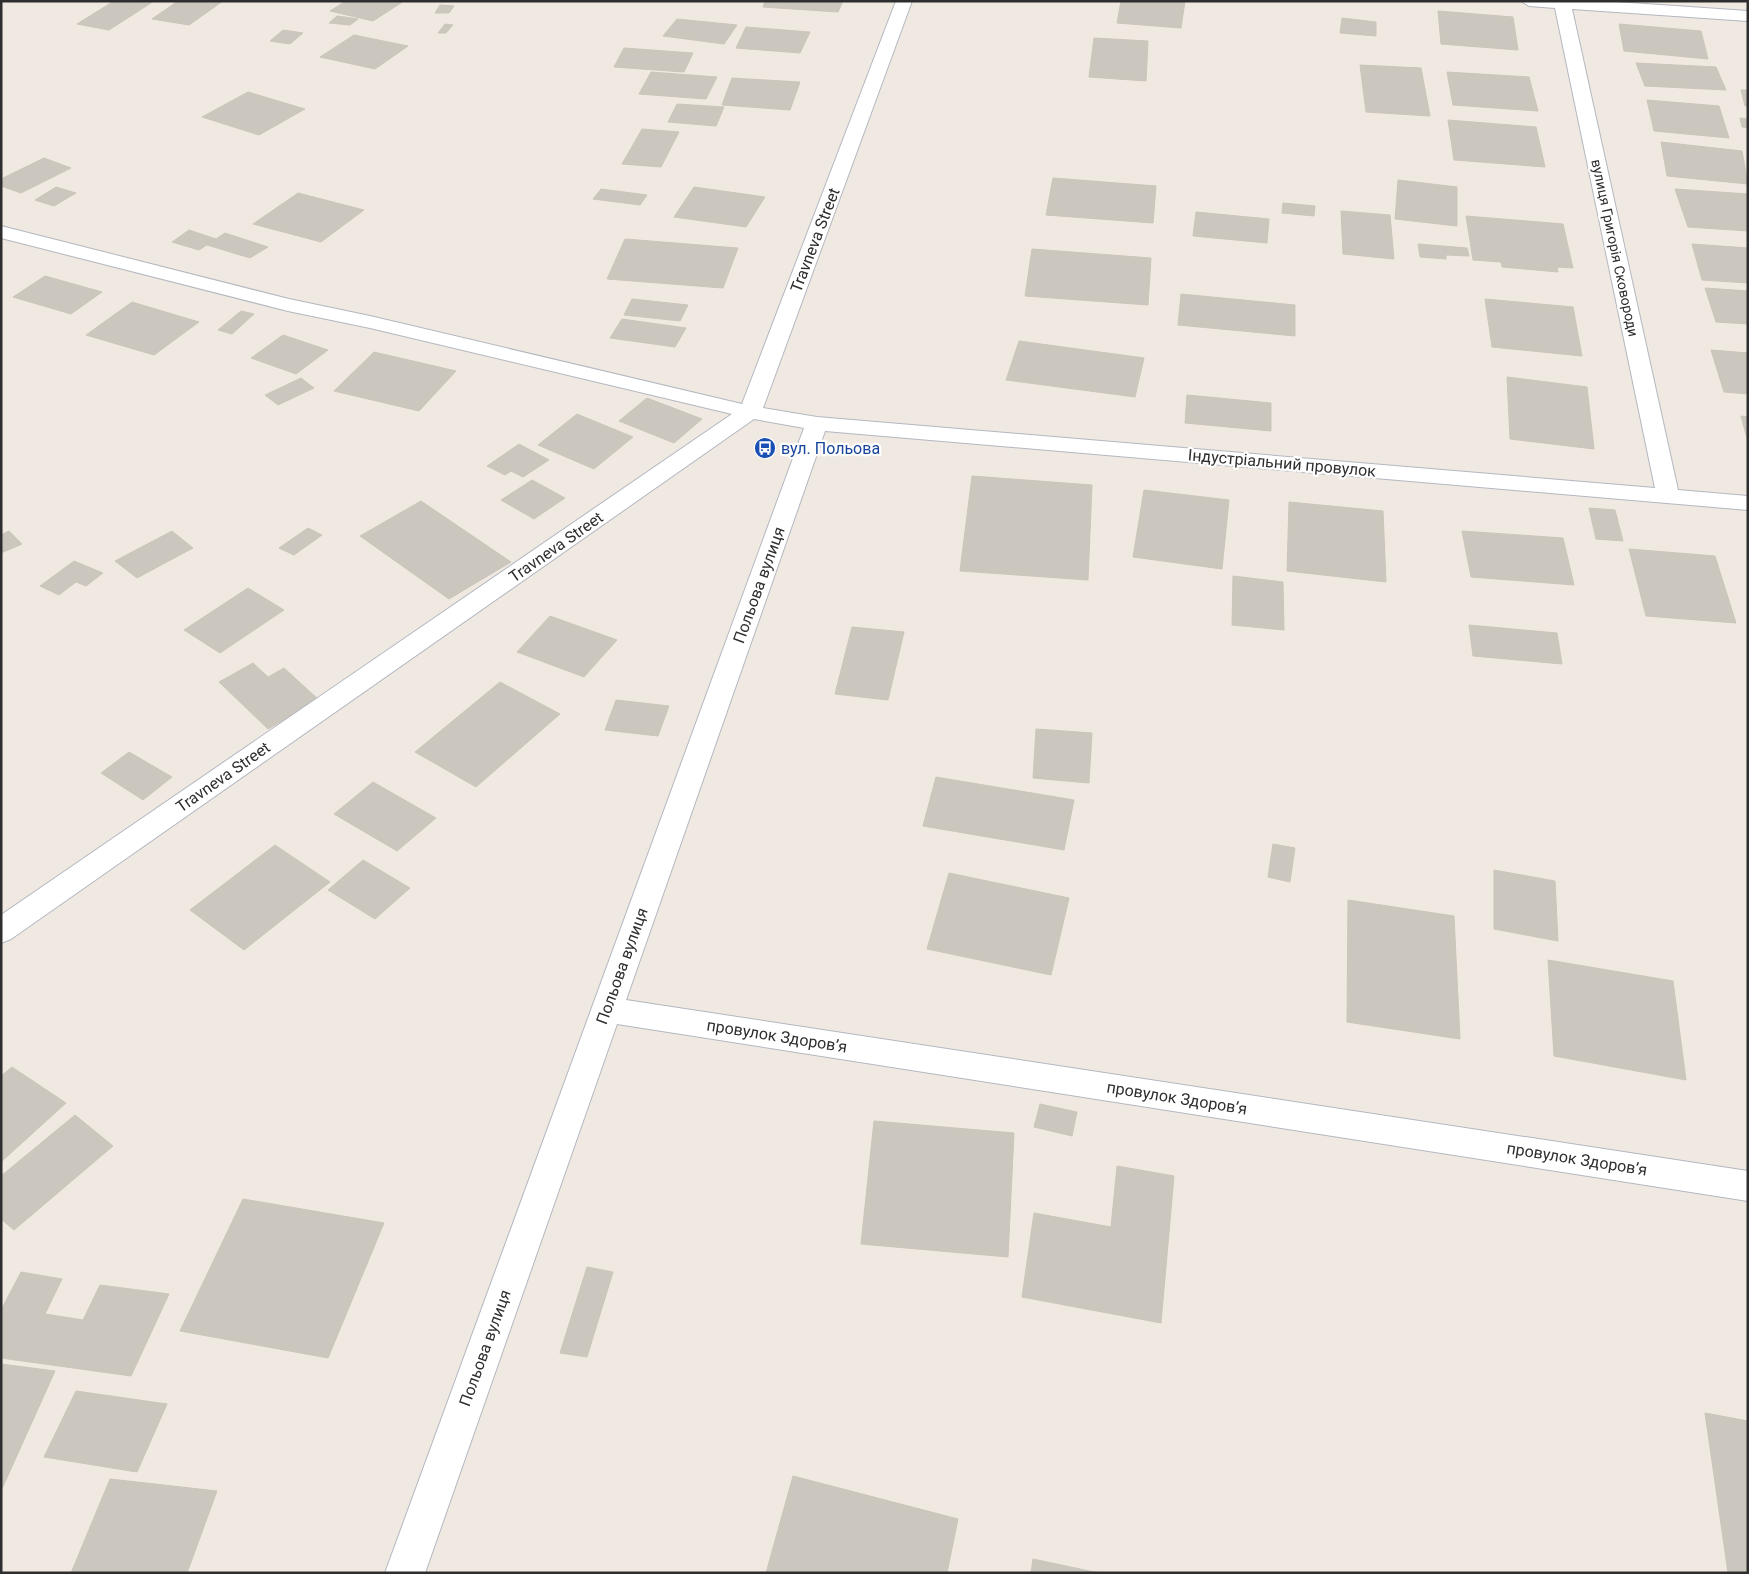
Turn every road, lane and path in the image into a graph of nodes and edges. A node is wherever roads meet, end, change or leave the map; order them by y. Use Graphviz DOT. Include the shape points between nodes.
graph roads {
  1 [pos="904,1"];
  2 [pos="1529,1"];
  3 [pos="1562,2"];
  4 [pos="1748,16"];
  5 [pos="1,232"];
  6 [pos="750,412"];
  7 [pos="817,424"];
  8 [pos="1668,495"];
  9 [pos="1748,504"];
  10 [pos="1,931"];
  11 [pos="606,1010"];
  12 [pos="1748,1186"];
  13 [pos="405,1573"];
  1 -- 6 [label="street, Travneva Street"];
  2 -- 3 [label="street"];
  3 -- 4 [label="street"];
  3 -- 8 [label="street, вулиця Григорія Сковороди"];
  5 -- 6 [label="street" via="288,305"];
  6 -- 7 [label="street"];
  6 -- 10 [label="street, Travneva Street"];
  7 -- 8 [label="street, Індустріальний провулок"];
  7 -- 11 [label="street, Польова вулиця"];
  8 -- 9 [label="street, Індустріальний провулок"];
  11 -- 12 [label="street, провулок Здоровʼя"];
  11 -- 13 [label="street, Польова вулиця"];
}
